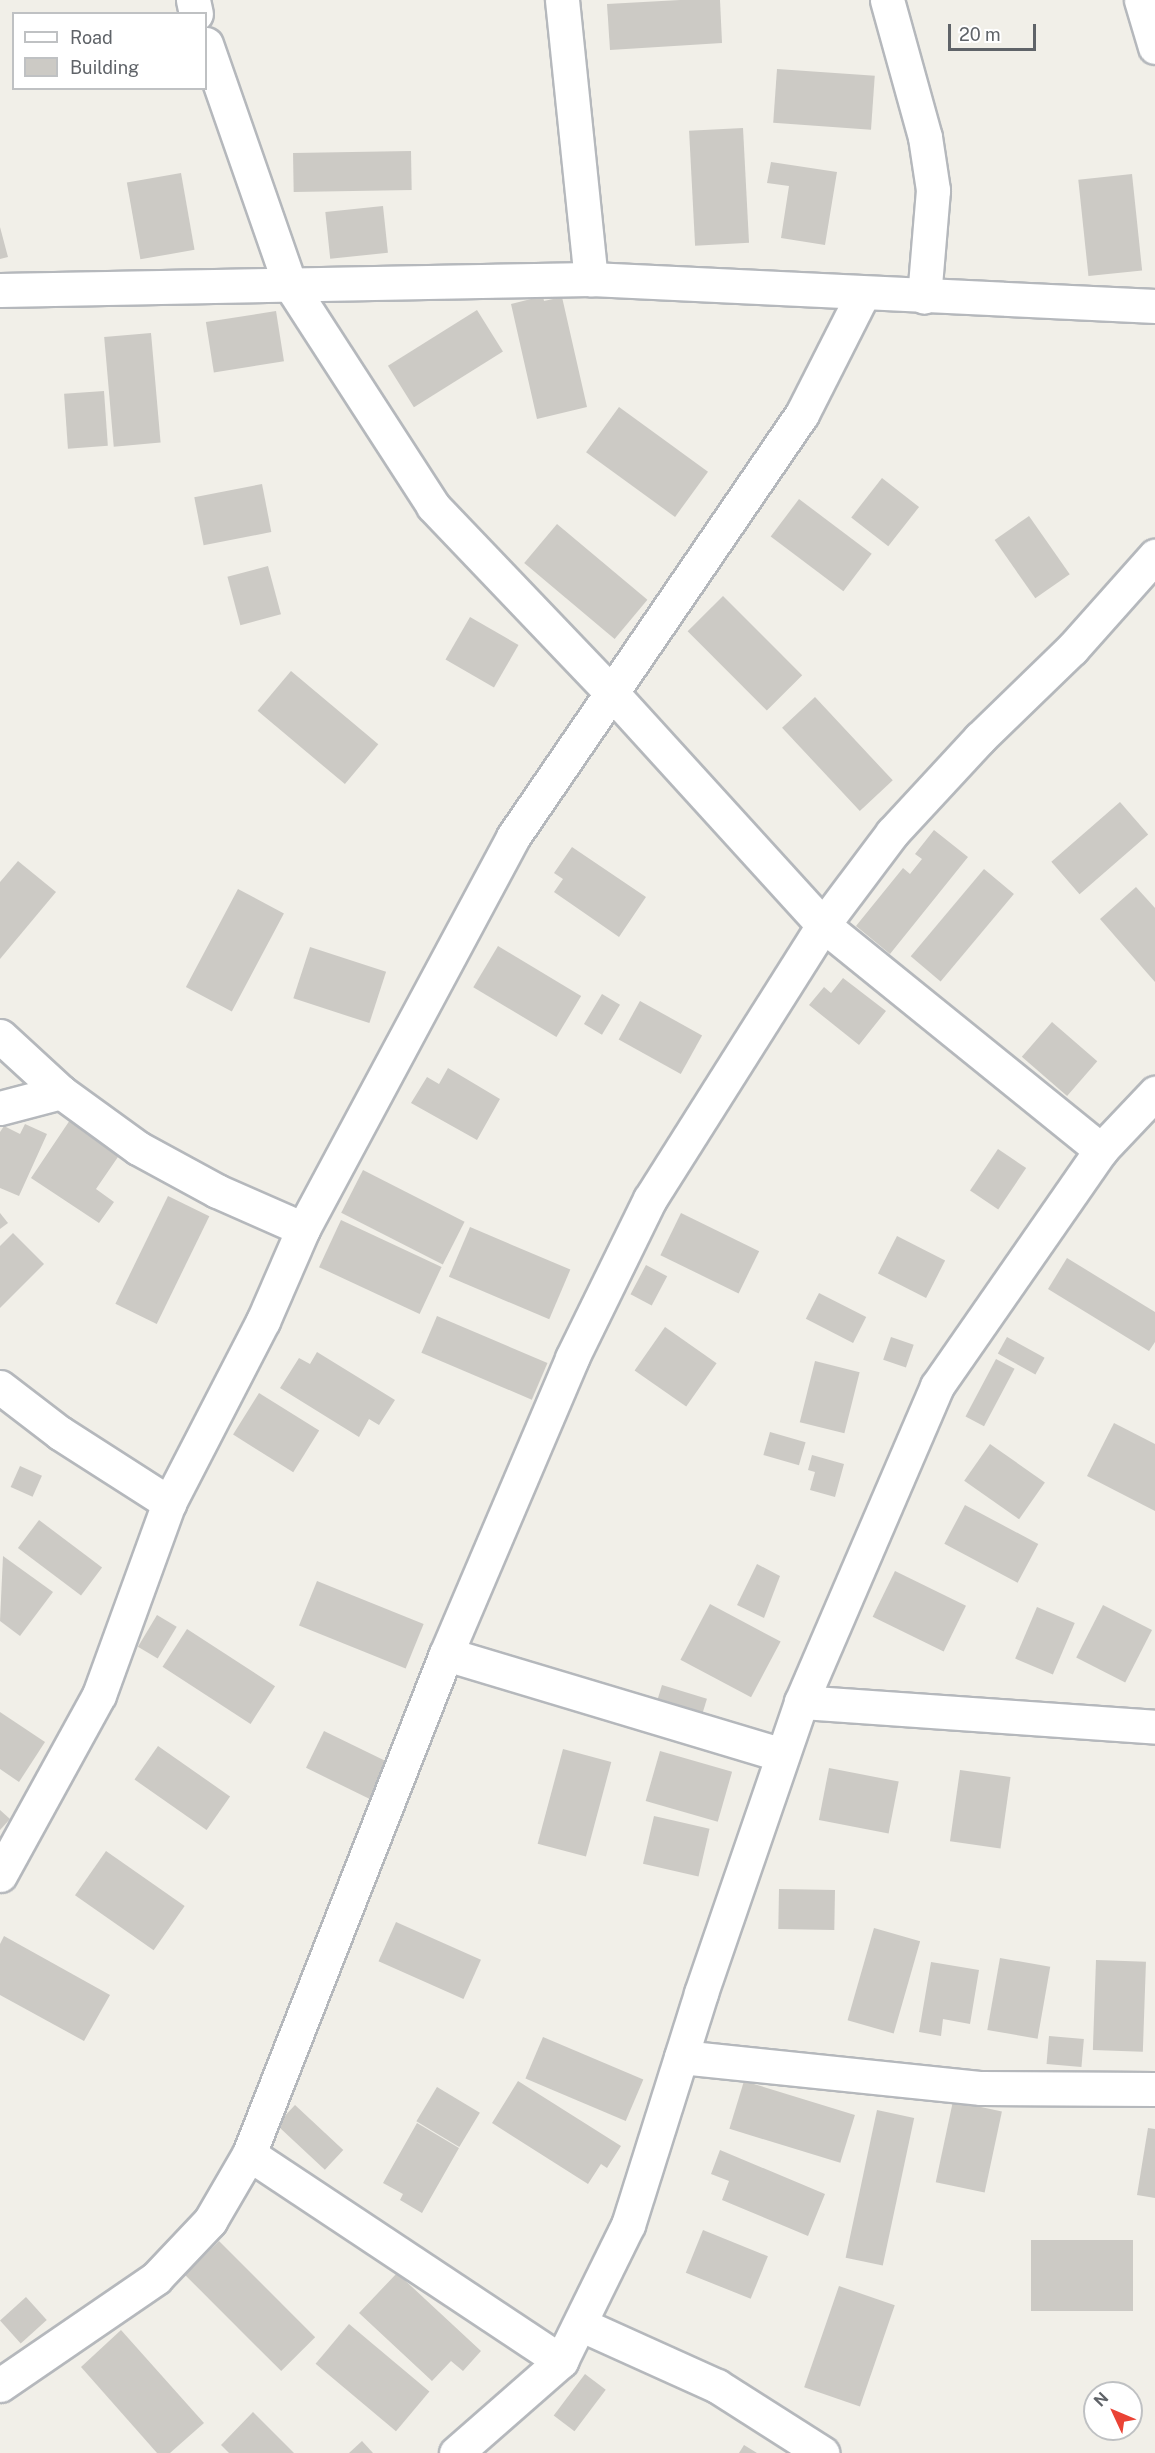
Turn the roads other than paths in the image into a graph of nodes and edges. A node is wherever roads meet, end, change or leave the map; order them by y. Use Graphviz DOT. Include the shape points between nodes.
graph roads {
  1 [pos="562,0"];
  2 [pos="887,0"];
  3 [pos="1141,0"];
  4 [pos="207,47"];
  5 [pos="1155,47"];
  6 [pos="591,279"];
  7 [pos="289,283"];
  8 [pos="0,291"];
  9 [pos="863,294"];
  10 [pos="924,297"];
  11 [pos="1155,306"];
  12 [pos="1155,556"];
  13 [pos="611,692"];
  14 [pos="823,925"];
  15 [pos="0,1036"];
  16 [pos="61,1092"];
  17 [pos="1155,1093"];
  18 [pos="0,1108"];
  19 [pos="1101,1150"];
  20 [pos="303,1229"];
  21 [pos="0,1388"];
  22 [pos="169,1503"];
  23 [pos="446,1654"];
  24 [pos="801,1702"];
  25 [pos="1155,1726"];
  26 [pos="782,1755"];
  27 [pos="0,1875"];
  28 [pos="681,2057"];
  29 [pos="1155,2089"];
  30 [pos="249,2154"];
  31 [pos="582,2325"];
  32 [pos="561,2361"];
  33 [pos="0,2385"];
  34 [pos="456,2453"];
  35 [pos="822,2453"];
  1 -- 6 [label="street"];
  2 -- 10 [label="street" via="925,137 933,190"];
  3 -- 5 [label="street"];
  4 -- 7 [label="street"];
  6 -- 7 [label="street"];
  6 -- 9 [label="street"];
  7 -- 8 [label="street"];
  7 -- 13 [label="street" via="433,506"];
  9 -- 10 [label="street"];
  9 -- 13 [label="street" via="802,414"];
  10 -- 11 [label="street"];
  12 -- 14 [label="street" via="1072,649 980,738 892,833"];
  13 -- 14 [label="street"];
  13 -- 20 [label="street" via="513,837"];
  14 -- 19 [label="street"];
  14 -- 23 [label="street" via="650,1199 572,1358"];
  15 -- 16 [label="street"];
  16 -- 18 [label="street"];
  16 -- 20 [label="street" via="138,1148 217,1191"];
  17 -- 19 [label="street"];
  19 -- 24 [label="street" via="937,1386"];
  20 -- 22 [label="street" via="264,1321"];
  21 -- 22 [label="street" via="60,1434"];
  22 -- 27 [label="street" via="99,1695"];
  23 -- 26 [label="street"];
  23 -- 30 [label="street"];
  24 -- 25 [label="street"];
  24 -- 26 [label="street"];
  26 -- 28 [label="street"];
  28 -- 29 [label="street" via="981,2088"];
  28 -- 31 [label="street" via="628,2225"];
  30 -- 32 [label="street"];
  30 -- 33 [label="street" via="210,2221 156,2278"];
  31 -- 32 [label="street"];
  31 -- 35 [label="street" via="717,2386"];
  32 -- 34 [label="street"];
}
